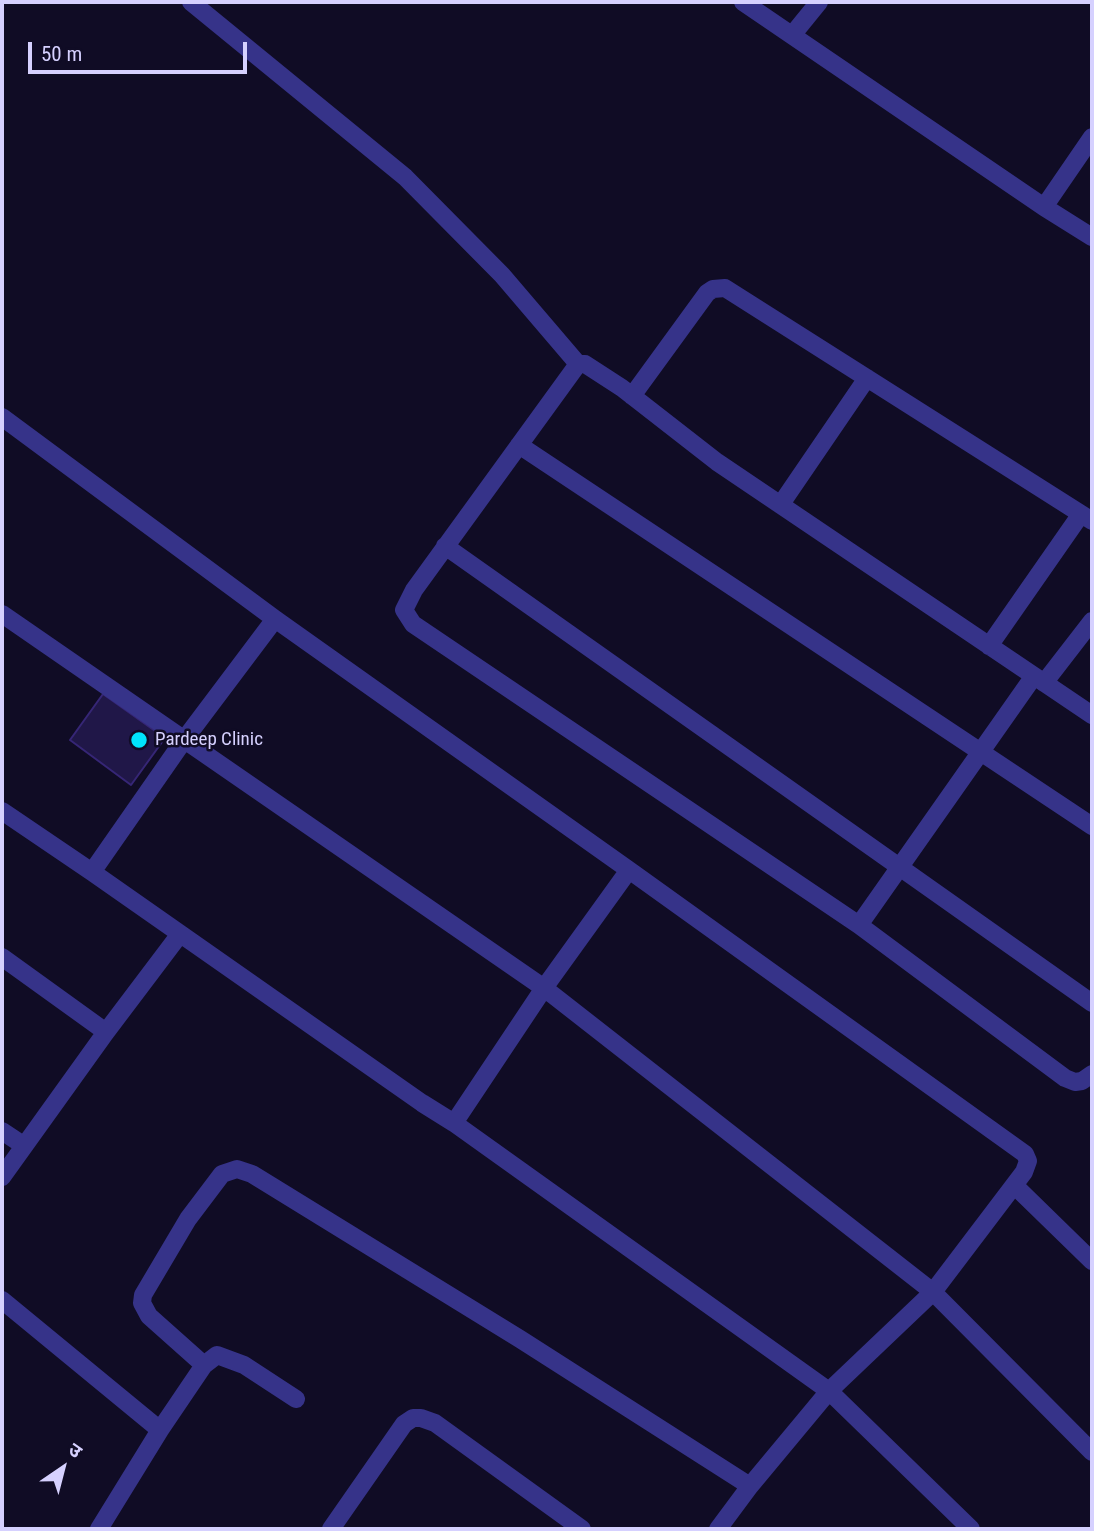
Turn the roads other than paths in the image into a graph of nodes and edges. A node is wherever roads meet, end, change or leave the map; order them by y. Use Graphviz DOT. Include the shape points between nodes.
graph roads {
  1 [pos="191,2"];
  2 [pos="744,2"];
  3 [pos="819,2"];
  4 [pos="793,34"];
  5 [pos="1092,137"];
  6 [pos="1044,207"];
  7 [pos="1092,237"];
  8 [pos="578,364"];
  9 [pos="867,378"];
  10 [pos="632,396"];
  11 [pos="2,417"];
  12 [pos="519,445"];
  13 [pos="780,504"];
  14 [pos="1087,518"];
  15 [pos="445,546"];
  16 [pos="2,614"];
  17 [pos="275,619"];
  18 [pos="1092,621"];
  19 [pos="989,646"];
  20 [pos="1039,680"];
  21 [pos="1092,715"];
  22 [pos="184,740"];
  23 [pos="981,752"];
  24 [pos="2,811"];
  25 [pos="1092,826"];
  26 [pos="899,868"];
  27 [pos="629,870"];
  28 [pos="92,872"];
  29 [pos="859,925"];
  30 [pos="180,934"];
  31 [pos="2,957"];
  32 [pos="544,988"];
  33 [pos="1092,1003"];
  34 [pos="106,1032"];
  35 [pos="1092,1074"];
  36 [pos="454,1123"];
  37 [pos="2,1131"];
  38 [pos="23,1145"];
  39 [pos="2,1177"];
  40 [pos="1014,1185"];
  41 [pos="1092,1261"];
  42 [pos="933,1292"];
  43 [pos="2,1300"];
  44 [pos="204,1365"];
  45 [pos="830,1391"];
  46 [pos="296,1399"];
  47 [pos="160,1430"];
  48 [pos="1092,1452"];
  49 [pos="750,1486"];
  50 [pos="99,1529"];
  51 [pos="331,1529"];
  52 [pos="582,1529"];
  53 [pos="718,1529"];
  54 [pos="971,1529"];
  1 -- 8 [label="street" via="405,177 502,275"];
  2 -- 4 [label="street"];
  3 -- 4 [label="street"];
  4 -- 6 [label="street"];
  5 -- 6 [label="street"];
  6 -- 7 [label="street"];
  8 -- 10 [label="street" via="592,366"];
  8 -- 12 [label="street"];
  9 -- 10 [label="street" via="719,288 708,293"];
  9 -- 13 [label="street"];
  9 -- 14 [label="street"];
  10 -- 13 [label="street"];
  11 -- 17 [label="street"];
  12 -- 15 [label="street"];
  12 -- 23 [label="street"];
  13 -- 19 [label="street"];
  14 -- 19 [label="street"];
  15 -- 26 [label="street"];
  15 -- 29 [label="street" via="405,604 413,624"];
  16 -- 22 [label="street"];
  17 -- 22 [label="street"];
  17 -- 27 [label="street"];
  18 -- 20 [label="street"];
  19 -- 20 [label="street"];
  20 -- 21 [label="street"];
  20 -- 23 [label="street"];
  22 -- 28 [label="street"];
  22 -- 32 [label="street"];
  23 -- 25 [label="street"];
  23 -- 26 [label="street"];
  24 -- 28 [label="street"];
  26 -- 29 [label="street"];
  26 -- 33 [label="street"];
  27 -- 32 [label="street"];
  27 -- 40 [label="street" via="1025,1154 1028,1161"];
  28 -- 30 [label="street"];
  29 -- 35 [label="street" via="1065,1078 1082,1081"];
  30 -- 34 [label="street"];
  30 -- 36 [label="street"];
  31 -- 34 [label="street"];
  32 -- 36 [label="street"];
  32 -- 42 [label="street"];
  34 -- 38 [label="street"];
  36 -- 45 [label="street"];
  37 -- 38 [label="street"];
  38 -- 39 [label="street"];
  40 -- 41 [label="street"];
  40 -- 42 [label="street"];
  42 -- 45 [label="street"];
  42 -- 48 [label="street"];
  43 -- 47 [label="street"];
  44 -- 46 [label="street" via="217,1355 230,1358"];
  44 -- 47 [label="street"];
  44 -- 49 [label="street" via="149,1315 143,1294 222,1174 237,1169 253,1174"];
  45 -- 49 [label="street"];
  45 -- 54 [label="street"];
  47 -- 50 [label="street"];
  49 -- 53 [label="street"];
  51 -- 52 [label="street" via="404,1424 421,1418 435,1423"];
}
